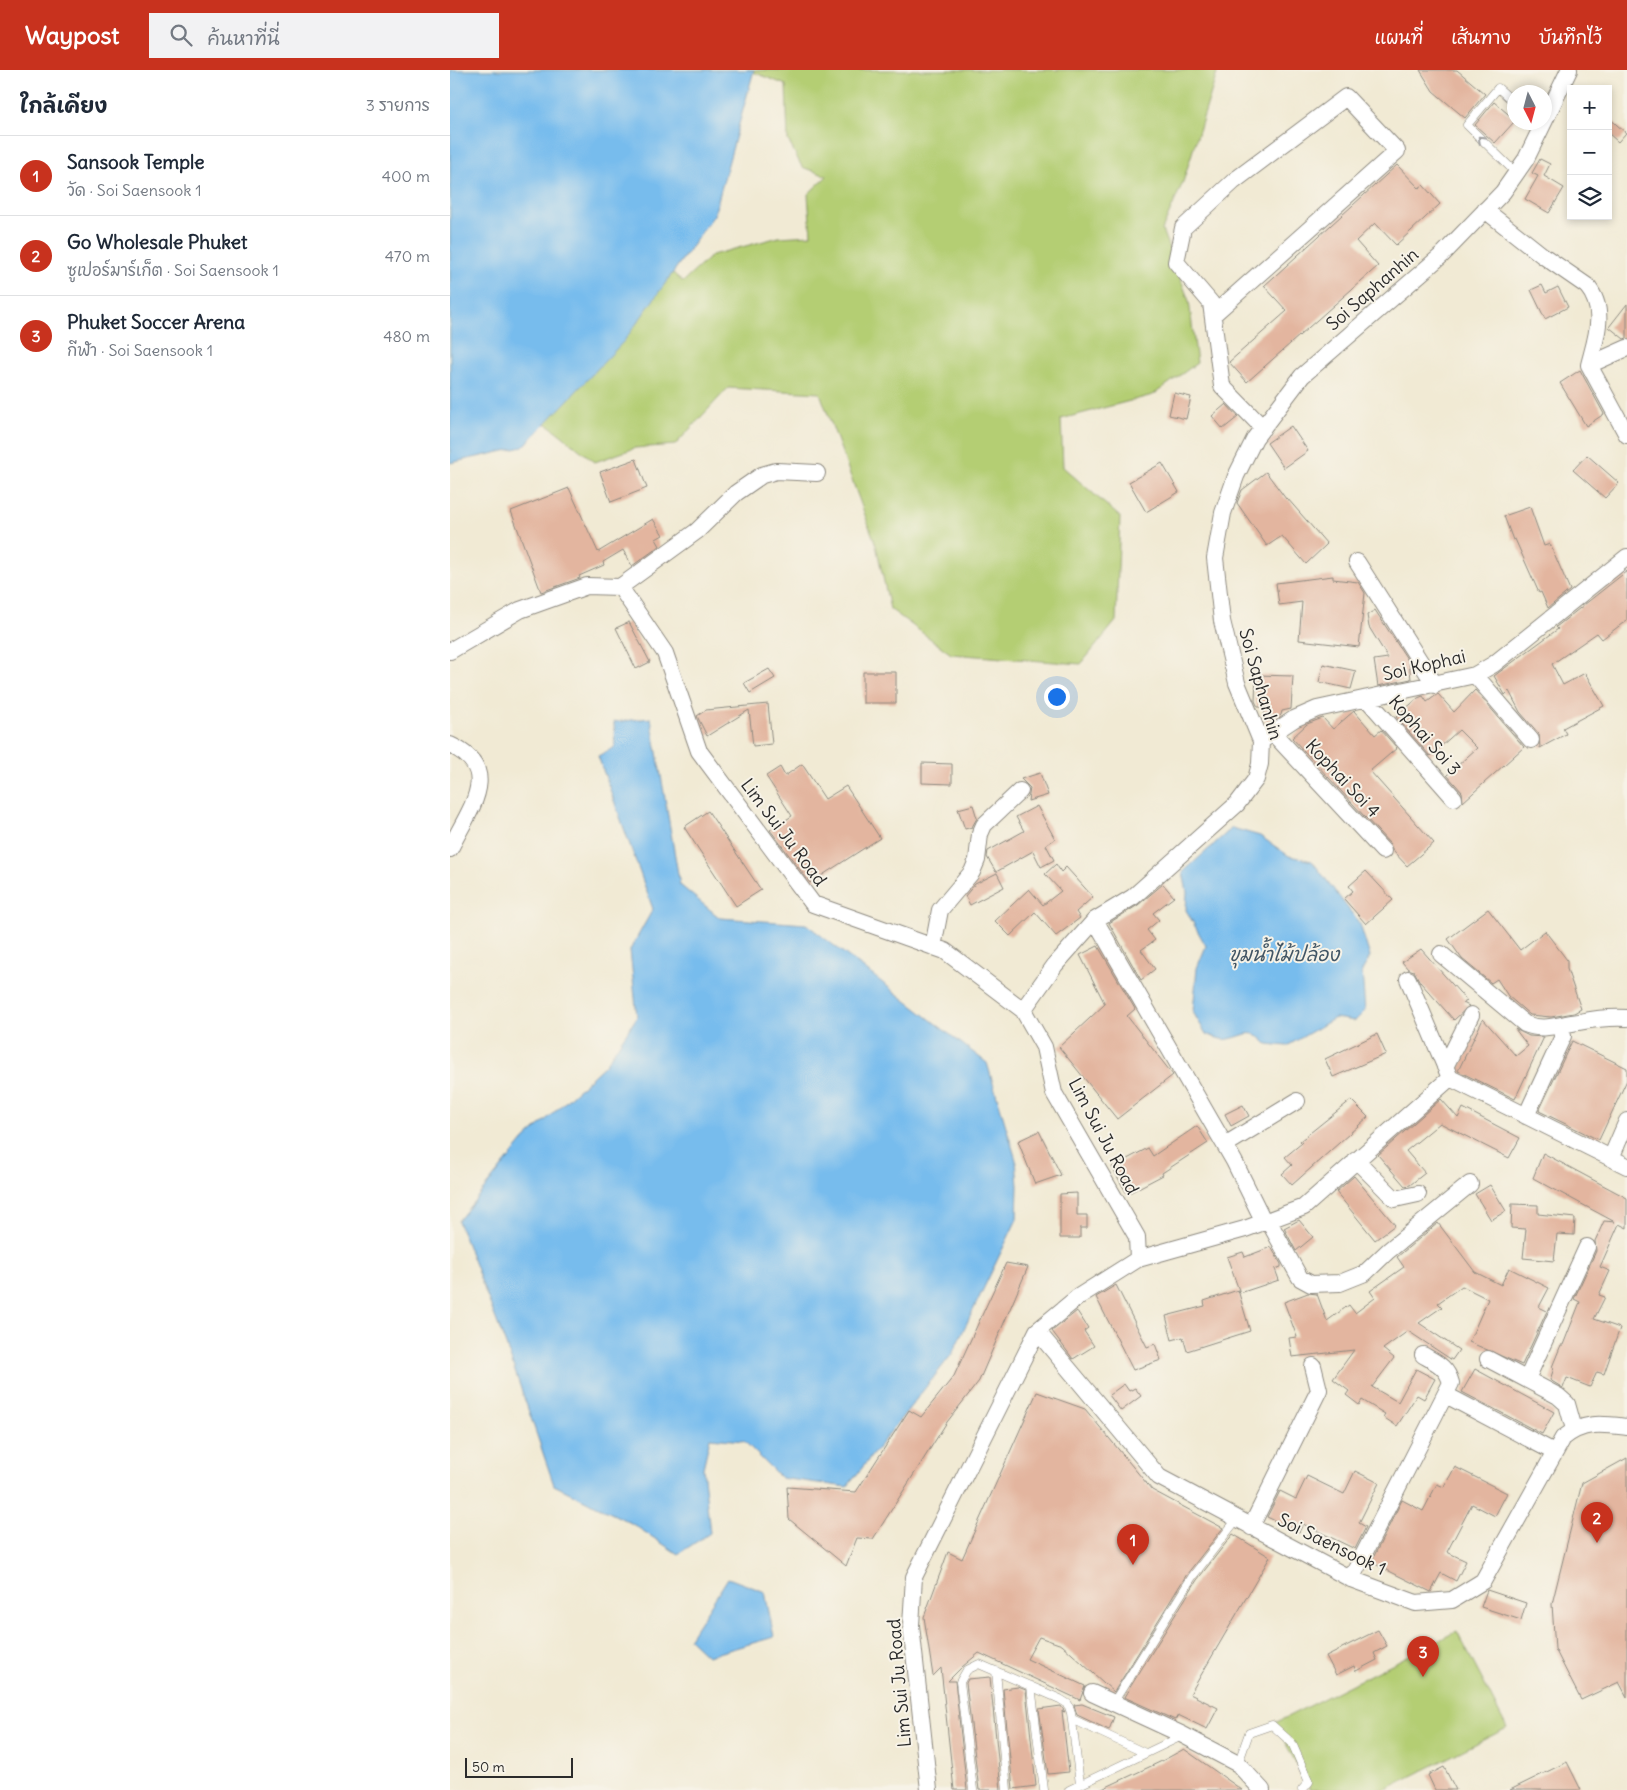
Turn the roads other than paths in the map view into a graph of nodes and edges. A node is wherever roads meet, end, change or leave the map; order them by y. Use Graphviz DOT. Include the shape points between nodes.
graph roads {
  1 [pos="1569,70"];
  2 [pos="1507,96"];
  3 [pos="1552,103"];
  4 [pos="1539,130"];
  5 [pos="1516,173"];
  6 [pos="1485,210"];
  7 [pos="1214,314"];
  8 [pos="1627,348"];
  9 [pos="1589,365"];
  10 [pos="1263,428"];
  11 [pos="1627,436"];
  12 [pos="817,473"];
  13 [pos="1626,559"];
  14 [pos="1356,562"];
  15 [pos="620,587"];
  16 [pos="450,651"];
  17 [pos="1475,674"];
  18 [pos="1435,685"];
  19 [pos="1367,699"];
  20 [pos="1267,737"];
  21 [pos="1531,740"];
  22 [pos="450,745"];
  23 [pos="1020,791"];
  24 [pos="1454,798"];
  25 [pos="450,849"];
  26 [pos="1383,851"];
  27 [pos="1095,920"];
  28 [pos="933,947"];
  29 [pos="1441,954"];
  30 [pos="1408,979"];
  31 [pos="1022,1010"];
  32 [pos="1470,1015"];
  33 [pos="1627,1018"];
  34 [pos="1563,1036"];
  35 [pos="1448,1073"];
  36 [pos="1297,1101"];
  37 [pos="1526,1116"];
  38 [pos="1627,1121"];
  39 [pos="1225,1145"];
  40 [pos="1611,1158"];
  41 [pos="1356,1160"];
  42 [pos="1627,1166"];
  43 [pos="1470,1184"];
  44 [pos="1418,1194"];
  45 [pos="1266,1221"];
  46 [pos="1587,1247"];
  47 [pos="1138,1259"];
  48 [pos="1037,1331"];
  49 [pos="1423,1354"];
  50 [pos="1488,1359"];
  51 [pos="1313,1366"];
  52 [pos="1527,1379"];
  53 [pos="1446,1395"];
  54 [pos="1627,1427"];
  55 [pos="1574,1429"];
  56 [pos="1554,1452"];
  57 [pos="1244,1523"];
  58 [pos="1351,1579"];
  59 [pos="996,1671"];
  60 [pos="1031,1686"];
  61 [pos="1092,1694"];
  62 [pos="1113,1703"];
  63 [pos="1072,1719"];
  64 [pos="1183,1735"];
  65 [pos="1145,1753"];
  66 [pos="1238,1764"];
  67 [pos="1080,1784"];
  68 [pos="929,1790"];
  69 [pos="974,1790"];
  70 [pos="1007,1790"];
  71 [pos="1044,1790"];
  72 [pos="1069,1790"];
  73 [pos="1262,1790"];
  74 [pos="1302,1790"];
  1 -- 3 [label="street, Soi Saphanhin"];
  5 -- 2 [label="lane, one-way" via="1466,125 1498,88"];
  4 -- 5 [label="street, Soi Saphanhin"];
  5 -- 6 [label="street, Soi Saphanhin"];
  6 -- 9 [label="street" via="1592,293 1599,314"];
  6 -- 10 [label="street, Soi Saphanhin" via="1442,256 1302,376"];
  7 -- 7 [label="street" via="1212,303 1176,262 1183,228 1234,181 1346,97 1397,151"];
  7 -- 10 [label="street" via="1222,386"];
  8 -- 9 [label="street"];
  9 -- 11 [label="street"];
  10 -- 20 [label="street, Soi Saphanhin" via="1236,476 1223,514 1215,558 1222,621 1237,683"];
  12 -- 15 [label="street" via="776,471 762,475 736,493 696,531"];
  13 -- 17 [label="street, Soi Kophai" via="1494,664"];
  14 -- 18 [label="street"];
  15 -- 16 [label="street" via="587,586 520,610"];
  15 -- 28 [label="street, Lim Sui Ju Road" via="664,653 699,751 813,904"];
  17 -- 18 [label="street, Soi Kophai"];
  17 -- 21 [label="street"];
  18 -- 19 [label="street, Soi Kophai"];
  19 -- 20 [label="street, Soi Kophai" via="1317,709 1294,719"];
  19 -- 24 [label="street, Kophai Soi 3"];
  20 -- 26 [label="street, Kophai Soi 4"];
  20 -- 27 [label="street, Soi Saphanhin" via="1256,778 1237,804 1133,897"];
  22 -- 25 [label="street" via="469,758 480,775 475,801"];
  23 -- 28 [label="street" via="984,825 972,872 940,910"];
  27 -- 31 [label="street, Soi Saphanhin"];
  27 -- 39 [label="street"];
  28 -- 31 [label="street, Lim Sui Ju Road" via="945,952"];
  29 -- 33 [label="street" via="1525,1024 1535,1028"];
  30 -- 35 [label="street"];
  31 -- 47 [label="street, Lim Sui Ju Road" via="1044,1047 1054,1093 1137,1237"];
  32 -- 35 [label="street"];
  34 -- 37 [label="street"];
  35 -- 37 [label="street"];
  35 -- 41 [label="street"];
  36 -- 39 [label="street"];
  37 -- 40 [label="street"];
  38 -- 40 [label="street"];
  39 -- 45 [label="street"];
  40 -- 42 [label="street"];
  41 -- 44 [label="street" via="1394,1200"];
  41 -- 45 [label="street" via="1304,1207"];
  43 -- 45 [label="street" via="1365,1273 1340,1283 1311,1284 1300,1278"];
  45 -- 47 [label="street"];
  46 -- 52 [label="street"];
  47 -- 48 [label="street, Lim Sui Ju Road" via="1078,1297"];
  48 -- 57 [label="street, Soi Saensook 1" via="1159,1477"];
  48 -- 68 [label="street, Lim Sui Ju Road" via="914,1577 911,1625"];
  49 -- 53 [label="street" via="1443,1366 1448,1373 1450,1383"];
  50 -- 52 [label="street"];
  51 -- 57 [label="street" via="1319,1390"];
  52 -- 55 [label="street" via="1566,1404"];
  53 -- 56 [label="street"];
  53 -- 58 [label="street"];
  54 -- 55 [label="street" via="1592,1425"];
  55 -- 56 [label="street, Soi Saensook 1"];
  56 -- 58 [label="street, Soi Saensook 1" via="1483,1581 1452,1600 1416,1603"];
  57 -- 58 [label="street, Soi Saensook 1"];
  57 -- 62 [label="lane" via="1182,1592"];
  59 -- 60 [label="lane"];
  59 -- 69 [label="lane" via="979,1664 973,1666 960,1682"];
  59 -- 70 [label="lane"];
  60 -- 63 [label="lane" via="1068,1704"];
  60 -- 71 [label="lane"];
  61 -- 62 [label="street"];
  62 -- 64 [label="street"];
  63 -- 65 [label="lane"];
  63 -- 67 [label="lane"];
  64 -- 65 [label="lane"];
  64 -- 66 [label="street"];
  65 -- 67 [label="lane"];
  66 -- 73 [label="street"];
  66 -- 74 [label="lane" via="1250,1733 1272,1724 1292,1743 1310,1782"];
  67 -- 72 [label="lane"];
}
